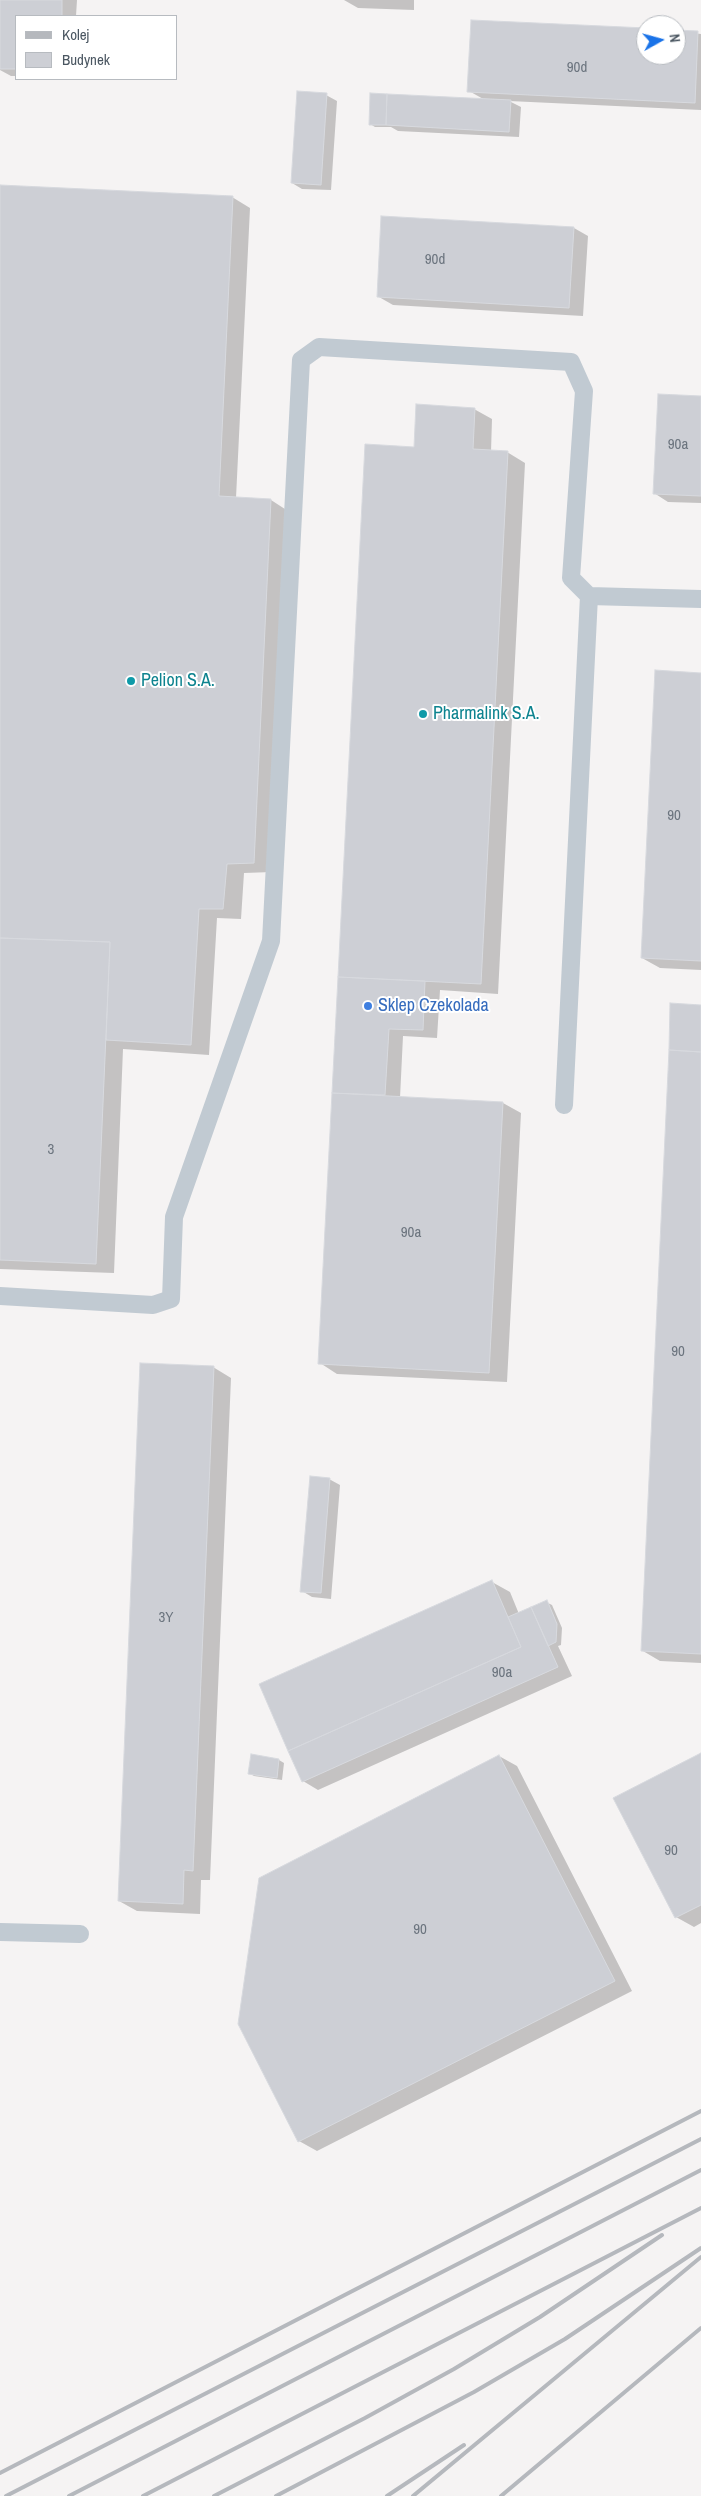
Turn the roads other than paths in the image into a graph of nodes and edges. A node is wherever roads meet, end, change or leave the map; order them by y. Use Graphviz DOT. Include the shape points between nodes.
graph roads {
  1 [pos="590,596"];
  2 [pos="701,599"];
  3 [pos="564,1105"];
  4 [pos="0,1296"];
  5 [pos="0,1932"];
  6 [pos="80,1934"];
  1 -- 2 [label="lane"];
  1 -- 3 [label="lane"];
  1 -- 4 [label="lane" via="571,578 584,391 571,362 319,347 301,360 272,941 174,1217 171,1299 153,1305"];
  5 -- 6 [label="lane"];
}
